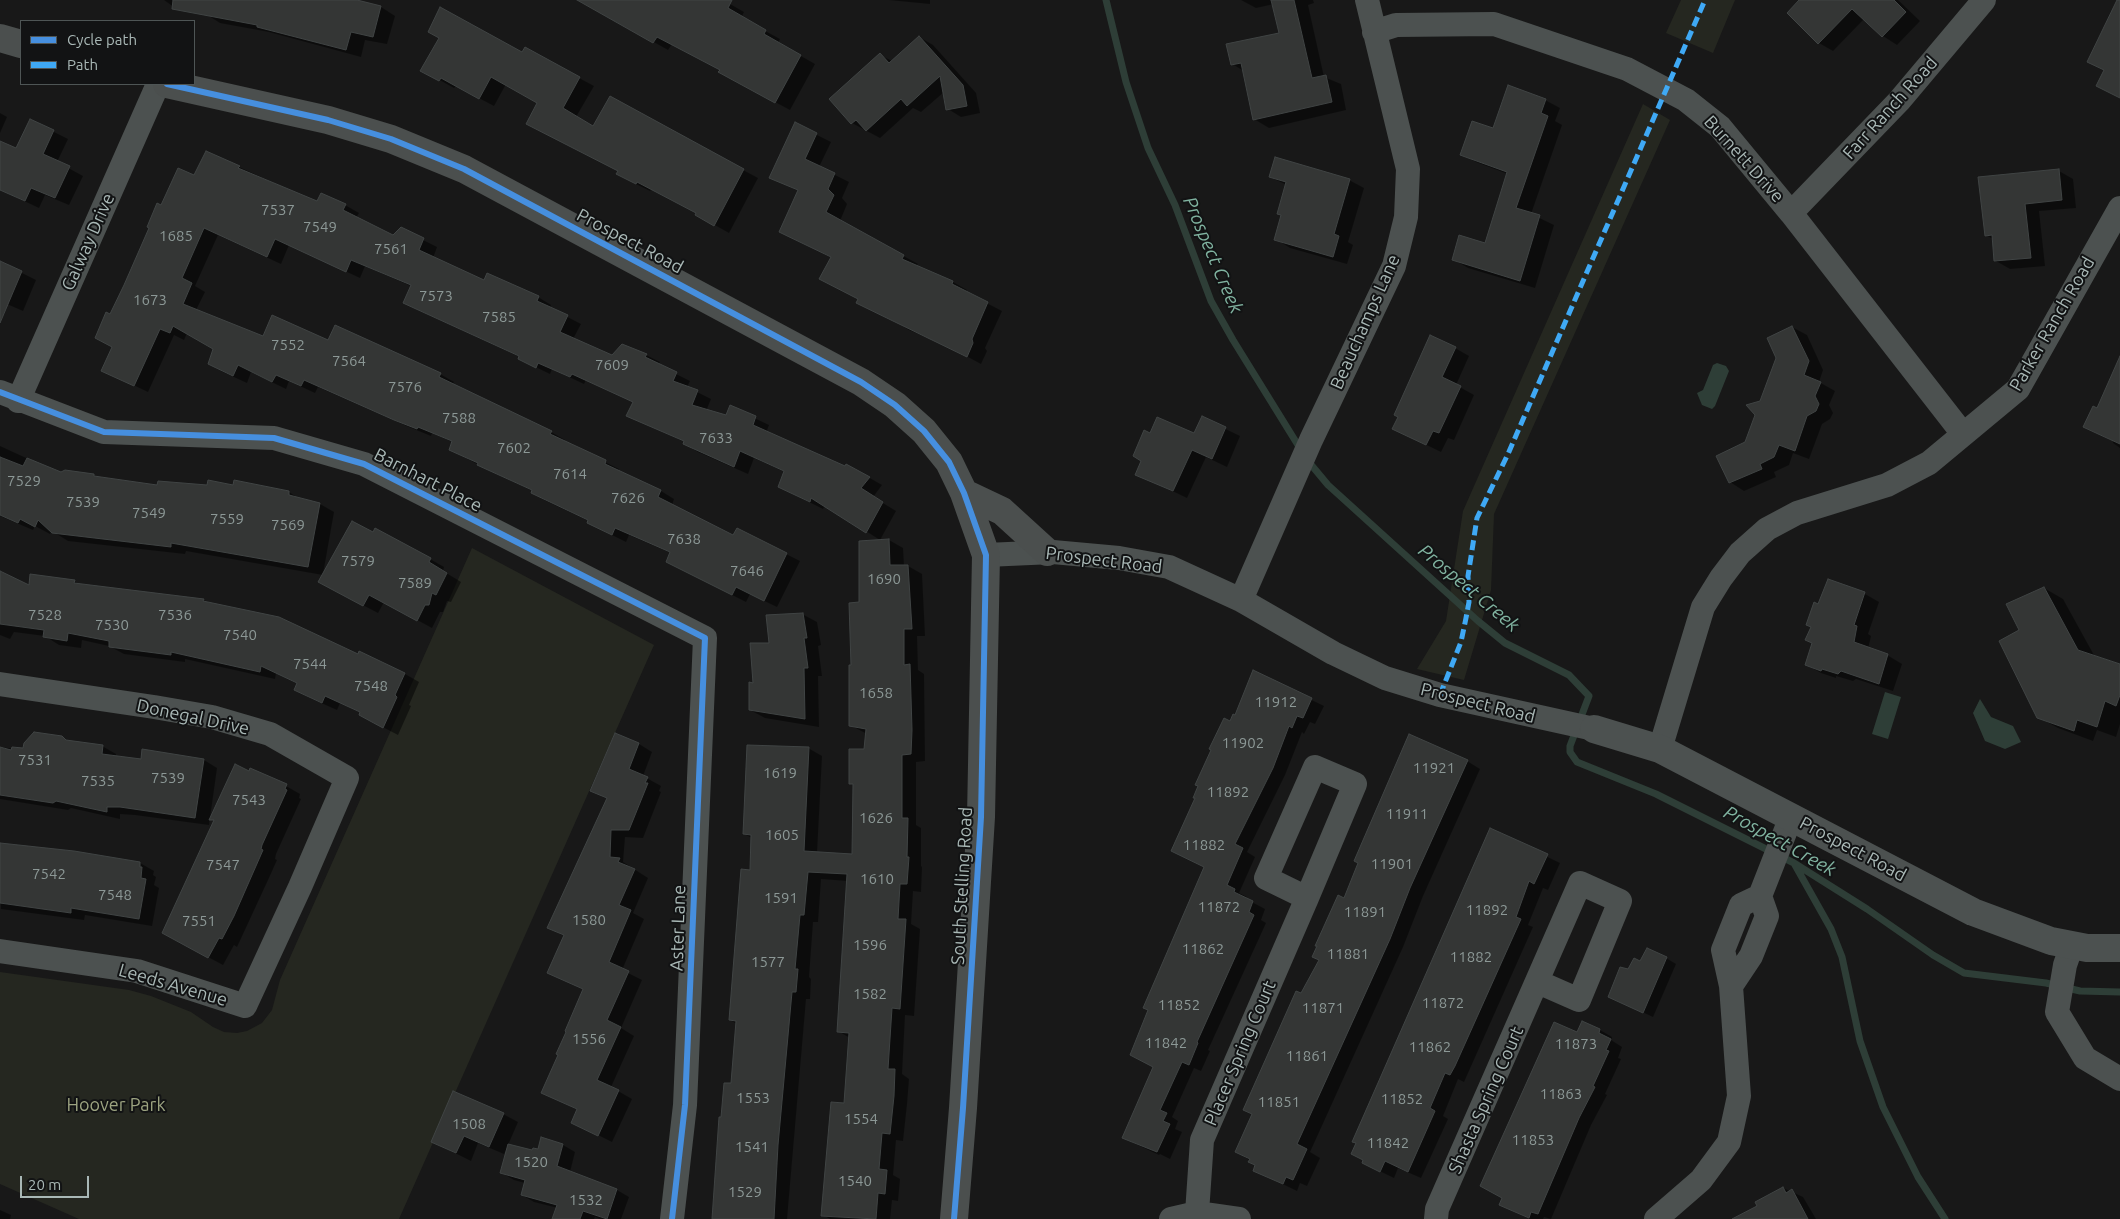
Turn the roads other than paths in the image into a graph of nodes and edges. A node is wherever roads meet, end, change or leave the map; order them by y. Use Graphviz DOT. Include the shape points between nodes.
graph roads {
  1 [pos="1366,0"];
  2 [pos="1984,0"];
  3 [pos="1374,32"];
  4 [pos="0,38"];
  5 [pos="20,44"];
  6 [pos="158,85"];
  7 [pos="171,85"];
  8 [pos="2120,208"];
  9 [pos="1791,213"];
  10 [pos="9,396"];
  11 [pos="1963,434"];
  12 [pos="964,493"];
  13 [pos="1047,552"];
  14 [pos="986,555"];
  15 [pos="1241,600"];
  16 [pos="705,638"];
  17 [pos="0,684"];
  18 [pos="1594,730"];
  19 [pos="1660,749"];
  20 [pos="1791,817"];
  21 [pos="300,887"];
  22 [pos="1307,898"];
  23 [pos="2120,948"];
  24 [pos="0,951"];
  25 [pos="2068,958"];
  26 [pos="1538,982"];
  27 [pos="2120,1079"];
  28 [pos="1197,1213"];
  29 [pos="672,1219"];
  30 [pos="954,1219"];
  31 [pos="1171,1219"];
  32 [pos="1239,1219"];
  33 [pos="1436,1219"];
  34 [pos="1656,1219"];
  1 -- 3 [label="street, Beauchamps Lane"];
  2 -- 9 [label="street, Farr Ranch Road" via="1899,101"];
  3 -- 9 [label="street, Burnett Drive" via="1396,25 1494,24 1626,69 1686,100 1720,127"];
  3 -- 15 [label="street, Beauchamps Lane" via="1408,169 1406,217 1394,266 1311,440"];
  4 -- 5 [label="main road"];
  6 -- 10 [label="street, Galway Drive"];
  7 -- 12 [label="main road, Prospect Road" via="328,120 391,139 464,169 868,387 895,405 924,431 949,462"];
  8 -- 11 [label="street, Parker Ranch Road" via="2018,389"];
  9 -- 11 [label="street, Burnett Drive"];
  10 -- 16 [label="street, Barnhart Place" via="104,432 274,438 364,464"];
  11 -- 19 [label="street, Parker Ranch Road" via="1930,463 1887,485 1797,513 1767,529 1740,553 1704,607"];
  12 -- 13 [label="main road" via="1002,511"];
  12 -- 14 [label="main road, Prospect Road"];
  13 -- 14 [label="street, Prospect Road"];
  13 -- 15 [label="street, Prospect Road" via="1119,558 1169,567"];
  14 -- 30 [label="main road, South Stelling Road" via="982,817"];
  15 -- 18 [label="street, Prospect Road" via="1385,678 1440,695"];
  16 -- 29 [label="street, Aster Lane" via="685,1104"];
  17 -- 21 [label="street, Donegal Drive" via="212,717 270,734 347,778"];
  18 -- 19 [label="street, Prospect Road"];
  19 -- 20 [label="street, Prospect Road"];
  20 -- 25 [label="street, Prospect Road" via="1973,912 2051,941"];
  20 -- 34 [label="street" via="1760,896 1767,916 1752,956 1731,986 1739,1096 1729,1142 1702,1180"];
  21 -- 24 [label="street, Leeds Avenue" via="245,1006 137,970"];
  22 -- 22 [label="street, Placer Spring Court" via="1356,784 1315,767 1266,878"];
  22 -- 28 [label="street, Placer Spring Court" via="1202,1140"];
  23 -- 25 [label="street, Prospect Road" via="2087,948"];
  25 -- 27 [label="street" via="2058,1012 2085,1058"];
  26 -- 26 [label="street, Shasta Spring Court" via="1580,883 1620,901 1579,1000"];
  26 -- 33 [label="street, Shasta Spring Court" via="1437,1209"];
  28 -- 31 [label="street"];
  28 -- 32 [label="street"];
}
